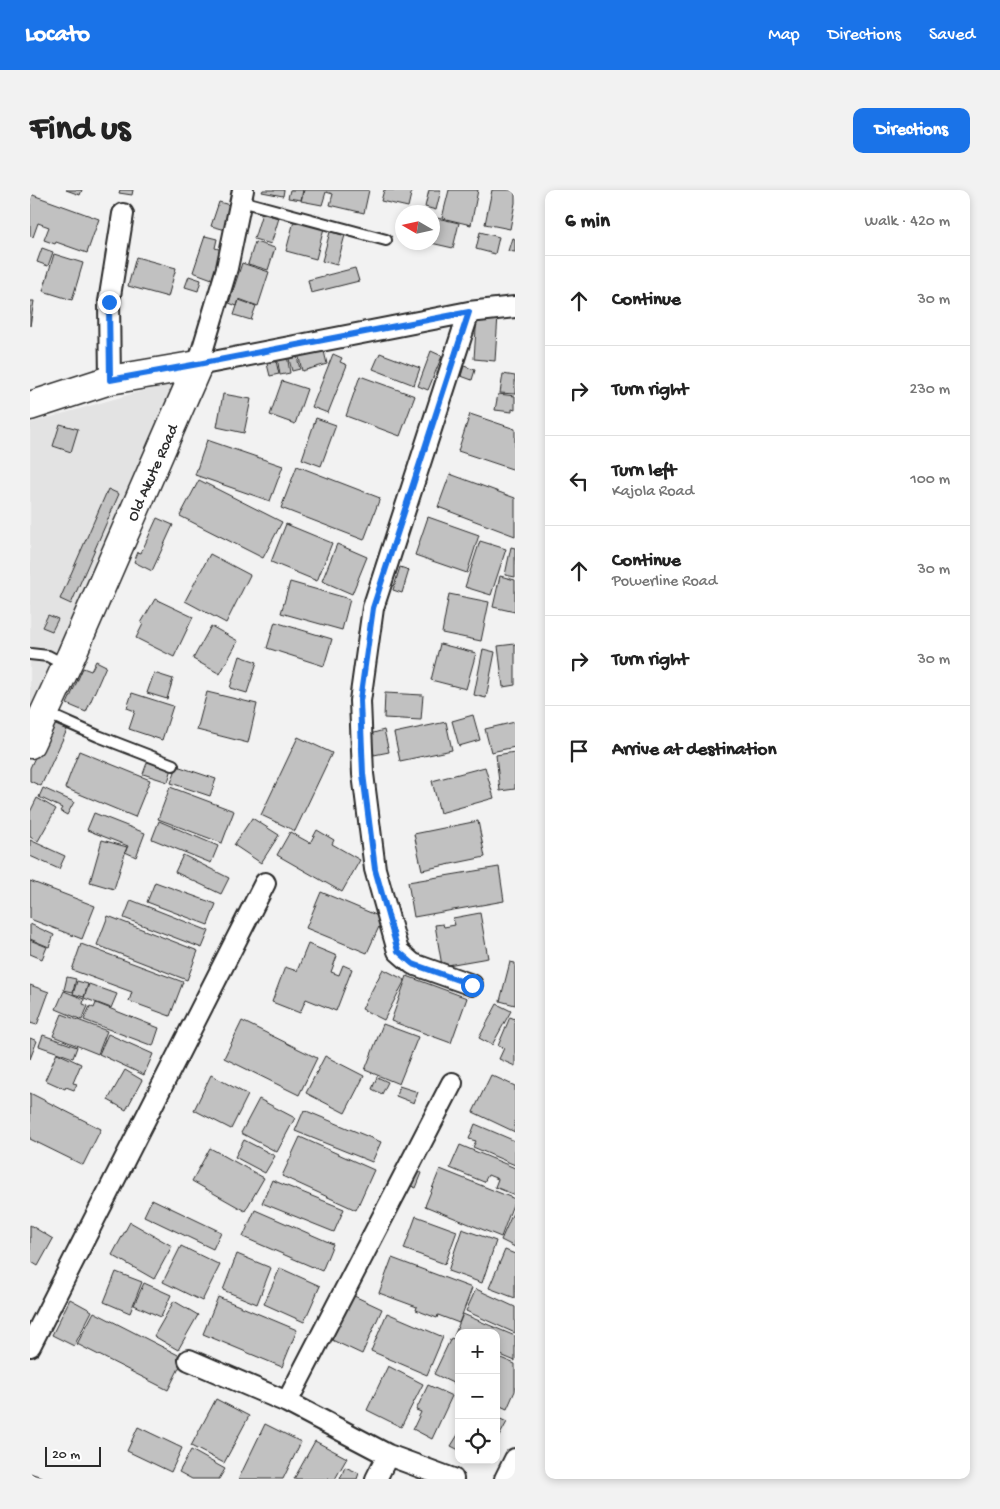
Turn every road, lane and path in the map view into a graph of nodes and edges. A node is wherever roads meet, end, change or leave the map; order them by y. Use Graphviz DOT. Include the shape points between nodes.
graph roads {
  1 [pos="242,196"];
  2 [pos="123,214"];
  3 [pos="386,240"];
  4 [pos="515,307"];
  5 [pos="469,312"];
  6 [pos="198,364"];
  7 [pos="110,380"];
  8 [pos="30,406"];
  9 [pos="30,654"];
  10 [pos="66,666"];
  11 [pos="45,712"];
  12 [pos="30,744"];
  13 [pos="173,765"];
  14 [pos="265,883"];
  15 [pos="472,985"];
  16 [pos="452,1083"];
  17 [pos="30,1346"];
  18 [pos="189,1360"];
  19 [pos="287,1402"];
  20 [pos="388,1455"];
  21 [pos="515,1459"];
  22 [pos="376,1479"];
  23 [pos="453,1479"];
  24 [pos="505,1479"];
  1 -- 3 [label="lane"];
  1 -- 6 [label="street, Old Akute Road" via="227,268"];
  2 -- 7 [label="street" via="109,302"];
  4 -- 5 [label="street"];
  5 -- 6 [label="street"];
  5 -- 15 [label="street" via="373,608 360,701 363,774 375,869 398,951 413,964"];
  6 -- 7 [label="street"];
  6 -- 10 [label="street, Old Akute Road"];
  7 -- 8 [label="street"];
  9 -- 10 [label="lane" via="48,656"];
  10 -- 11 [label="street, Old Akute Road"];
  11 -- 12 [label="street, Old Akute Road"];
  11 -- 13 [label="lane"];
  14 -- 17 [label="street"];
  16 -- 19 [label="street"];
  18 -- 19 [label="street"];
  19 -- 20 [label="street"];
  20 -- 22 [label="street"];
  20 -- 23 [label="street"];
  21 -- 24 [label="street"];
}
